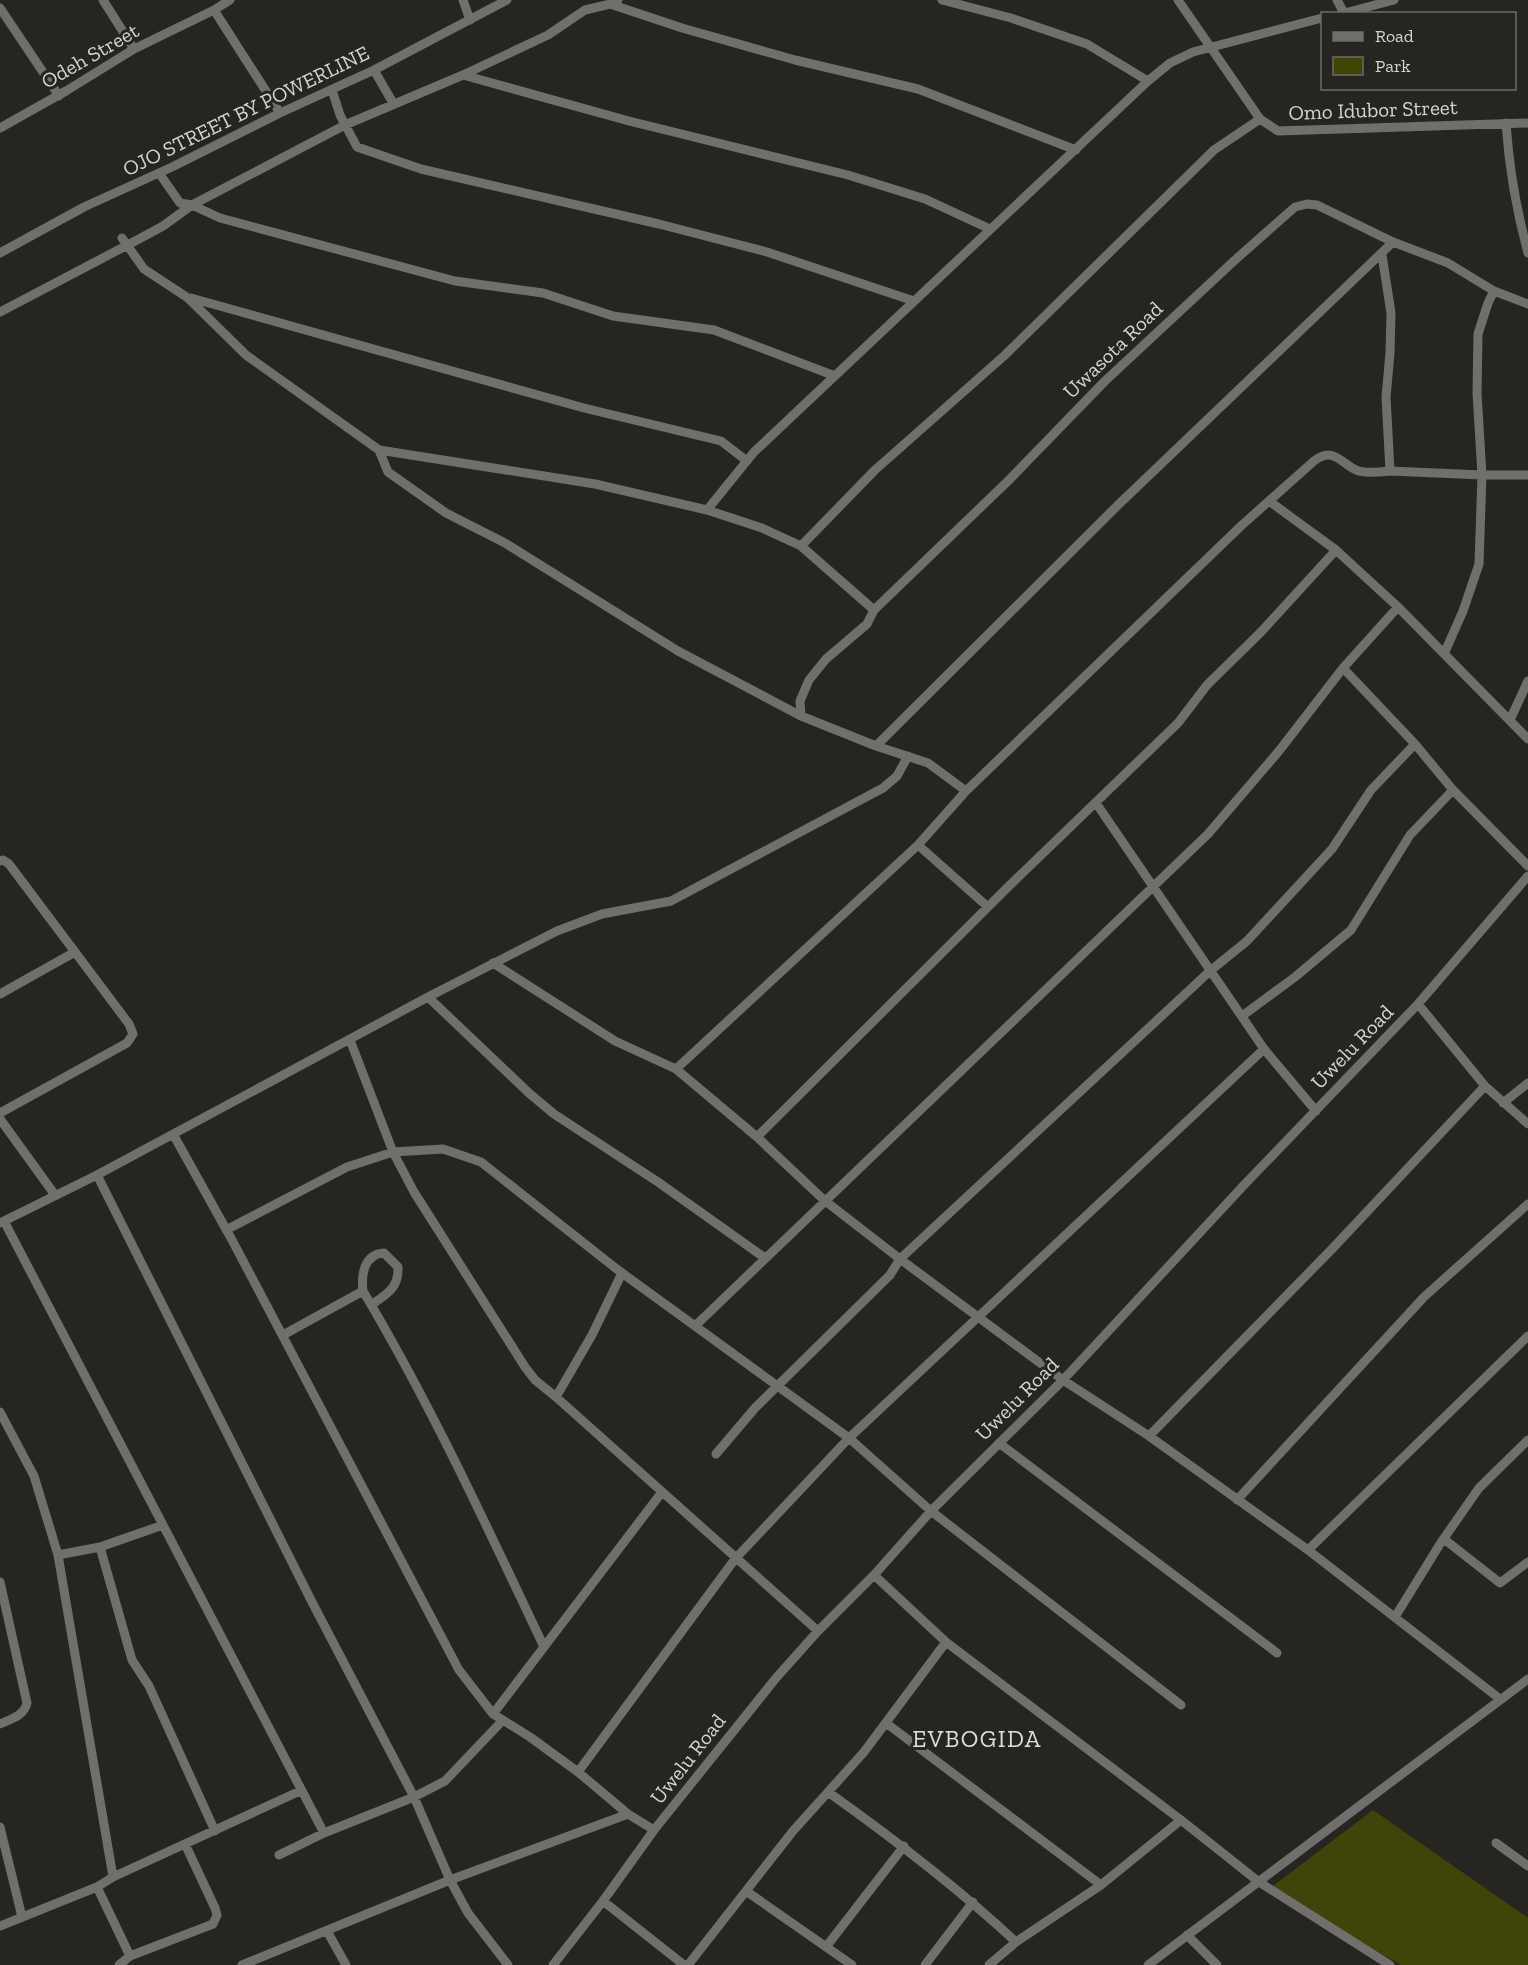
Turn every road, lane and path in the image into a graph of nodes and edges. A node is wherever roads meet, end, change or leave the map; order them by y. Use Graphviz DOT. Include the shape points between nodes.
graph roads {
  1 [pos="104,0"];
  2 [pos="230,0"];
  3 [pos="464,0"];
  4 [pos="507,0"];
  5 [pos="942,0"];
  6 [pos="1178,0"];
  7 [pos="1394,0"];
  8 [pos="614,2"];
  9 [pos="0,9"];
  10 [pos="214,10"];
  11 [pos="1346,12"];
  12 [pos="1321,18"];
  13 [pos="470,20"];
  14 [pos="1211,46"];
  15 [pos="134,49"];
  16 [pos="374,70"];
  17 [pos="463,75"];
  18 [pos="1148,81"];
  19 [pos="332,90"];
  20 [pos="59,96"];
  21 [pos="393,103"];
  22 [pos="279,113"];
  23 [pos="1260,119"];
  24 [pos="1506,123"];
  25 [pos="1528,123"];
  26 [pos="345,125"];
  27 [pos="0,128"];
  28 [pos="1076,150"];
  29 [pos="159,173"];
  30 [pos="192,205"];
  31 [pos="990,230"];
  32 [pos="124,242"];
  33 [pos="1393,242"];
  34 [pos="0,253"];
  35 [pos="1528,253"];
  36 [pos="1382,255"];
  37 [pos="1494,291"];
  38 [pos="188,298"];
  39 [pos="914,301"];
  40 [pos="1528,304"];
  41 [pos="0,312"];
  42 [pos="835,376"];
  43 [pos="379,450"];
  44 [pos="747,461"];
  45 [pos="1390,471"];
  46 [pos="1482,475"];
  47 [pos="1528,475"];
  48 [pos="1269,501"];
  49 [pos="707,510"];
  50 [pos="801,546"];
  51 [pos="1336,550"];
  52 [pos="1398,607"];
  53 [pos="874,610"];
  54 [pos="1444,654"];
  55 [pos="1343,668"];
  56 [pos="1528,681"];
  57 [pos="801,716"];
  58 [pos="1510,720"];
  59 [pos="1528,739"];
  60 [pos="1415,744"];
  61 [pos="876,746"];
  62 [pos="908,756"];
  63 [pos="1453,790"];
  64 [pos="966,791"];
  65 [pos="1096,803"];
  66 [pos="918,844"];
  67 [pos="0,861"];
  68 [pos="1528,866"];
  69 [pos="1528,876"];
  70 [pos="1152,886"];
  71 [pos="988,907"];
  72 [pos="75,952"];
  73 [pos="493,963"];
  74 [pos="1210,971"];
  75 [pos="0,994"];
  76 [pos="428,997"];
  77 [pos="1418,1004"];
  78 [pos="1242,1016"];
  79 [pos="350,1040"];
  80 [pos="1264,1049"];
  81 [pos="676,1069"];
  82 [pos="1528,1083"];
  83 [pos="1485,1086"];
  84 [pos="1503,1103"];
  85 [pos="1316,1111"];
  86 [pos="0,1113"];
  87 [pos="0,1119"];
  88 [pos="1528,1124"];
  89 [pos="173,1134"];
  90 [pos="757,1137"];
  91 [pos="393,1152"];
  92 [pos="97,1175"];
  93 [pos="55,1195"];
  94 [pos="824,1200"];
  95 [pos="1528,1204"];
  96 [pos="2,1222"];
  97 [pos="226,1230"];
  98 [pos="765,1258"];
  99 [pos="900,1259"];
  100 [pos="622,1273"];
  101 [pos="363,1291"];
  102 [pos="372,1305"];
  103 [pos="978,1318"];
  104 [pos="695,1326"];
  105 [pos="283,1335"];
  106 [pos="1528,1336"];
  107 [pos="1063,1380"];
  108 [pos="777,1385"];
  109 [pos="556,1397"];
  110 [pos="0,1412"];
  111 [pos="1149,1436"];
  112 [pos="849,1438"];
  113 [pos="1528,1440"];
  114 [pos="999,1443"];
  115 [pos="716,1454"];
  116 [pos="662,1492"];
  117 [pos="1237,1500"];
  118 [pos="931,1510"];
  119 [pos="163,1525"];
  120 [pos="1444,1539"];
  121 [pos="100,1546"];
  122 [pos="1308,1550"];
  123 [pos="58,1555"];
  124 [pos="735,1559"];
  125 [pos="1528,1562"];
  126 [pos="874,1575"];
  127 [pos="0,1582"];
  128 [pos="1395,1617"];
  129 [pos="818,1631"];
  130 [pos="946,1642"];
  131 [pos="544,1647"];
  132 [pos="1276,1653"];
  133 [pos="1528,1679"];
  134 [pos="1500,1699"];
  135 [pos="1181,1705"];
  136 [pos="493,1714"];
  137 [pos="503,1720"];
  138 [pos="886,1723"];
  139 [pos="0,1724"];
  140 [pos="578,1772"];
  141 [pos="300,1791"];
  142 [pos="828,1792"];
  143 [pos="414,1797"];
  144 [pos="628,1814"];
  145 [pos="1181,1820"];
  146 [pos="0,1827"];
  147 [pos="654,1830"];
  148 [pos="214,1831"];
  149 [pos="324,1833"];
  150 [pos="1496,1843"];
  151 [pos="185,1844"];
  152 [pos="904,1846"];
  153 [pos="279,1855"];
  154 [pos="1528,1866"];
  155 [pos="113,1877"];
  156 [pos="450,1880"];
  157 [pos="1259,1882"];
  158 [pos="1101,1885"];
  159 [pos="97,1887"];
  160 [pos="746,1891"];
  161 [pos="603,1901"];
  162 [pos="973,1902"];
  163 [pos="22,1917"];
  164 [pos="0,1926"];
  165 [pos="327,1931"];
  166 [pos="1187,1935"];
  167 [pos="1016,1942"];
  168 [pos="826,1947"];
  169 [pos="130,1956"];
  170 [pos="119,1965"];
  171 [pos="242,1965"];
  172 [pos="346,1965"];
  173 [pos="508,1965"];
  174 [pos="553,1965"];
  175 [pos="686,1965"];
  176 [pos="852,1965"];
  177 [pos="925,1965"];
  178 [pos="989,1965"];
  179 [pos="1148,1965"];
  180 [pos="1217,1965"];
  181 [pos="1390,1965"];
  1 -- 15 [label="street"];
  2 -- 10 [label="street, Odeh Street"];
  3 -- 13 [label="street"];
  4 -- 13 [label="street, OJO STREET BY POWERLINE"];
  5 -- 18 [label="street" via="1087,44"];
  6 -- 14 [label="street, Omo Idubor Street"];
  7 -- 11 [label="street"];
  8 -- 17 [label="street" via="585,10 548,35"];
  8 -- 28 [label="street" via="682,28 918,89"];
  9 -- 20 [label="street"];
  10 -- 15 [label="street, Odeh Street"];
  10 -- 22 [label="street"];
  12 -- 14 [label="street"];
  13 -- 16 [label="street, OJO STREET BY POWERLINE"];
  14 -- 18 [label="street" via="1170,63"];
  14 -- 23 [label="street, Omo Idubor Street"];
  15 -- 20 [label="street, Odeh Street"];
  16 -- 19 [label="street, OJO STREET BY POWERLINE"];
  16 -- 21 [label="street"];
  17 -- 21 [label="street"];
  17 -- 31 [label="street" via="628,121 848,175 924,199"];
  18 -- 28 [label="street"];
  19 -- 22 [label="street, OJO STREET BY POWERLINE"];
  19 -- 26 [label="street"];
  20 -- 27 [label="street, Odeh Street"];
  21 -- 26 [label="street"];
  22 -- 29 [label="street, OJO STREET BY POWERLINE"];
  23 -- 24 [label="street, Omo Idubor Street" via="1285,132"];
  23 -- 50 [label="street" via="1214,150 1005,355 875,470"];
  24 -- 25 [label="street, Omo Idubor Street"];
  24 -- 35 [label="street" via="1517,213"];
  26 -- 30 [label="street"];
  26 -- 39 [label="street" via="357,147 421,169 767,252"];
  28 -- 31 [label="street"];
  29 -- 30 [label="street" via="180,203"];
  29 -- 34 [label="street, OJO STREET BY POWERLINE" via="84,207"];
  30 -- 32 [label="street" via="163,226"];
  30 -- 42 [label="street" via="220,218 455,281 543,293 613,316 714,330"];
  31 -- 39 [label="street"];
  32 -- 38 [label="street" via="144,269"];
  32 -- 41 [label="street"];
  33 -- 36 [label="street"];
  33 -- 37 [label="street, Uwasota Road" via="1448,263"];
  33 -- 53 [label="street, Uwasota Road" via="1317,205 1295,207 1105,381"];
  36 -- 45 [label="street" via="1391,313 1386,397"];
  36 -- 61 [label="street" via="1118,506"];
  37 -- 40 [label="street, Uwasota Road"];
  37 -- 46 [label="street" via="1478,334"];
  38 -- 43 [label="street" via="246,355"];
  38 -- 44 [label="street" via="584,408 721,441"];
  39 -- 42 [label="street"];
  42 -- 44 [label="street"];
  43 -- 49 [label="street" via="595,484"];
  43 -- 57 [label="street" via="388,472 446,513 505,543 678,651"];
  44 -- 49 [label="street"];
  45 -- 46 [label="street"];
  45 -- 48 [label="street" via="1358,471 1327,455 1318,458"];
  46 -- 47 [label="street"];
  46 -- 54 [label="street" via="1479,564"];
  48 -- 51 [label="street"];
  48 -- 64 [label="street"];
  49 -- 50 [label="street"];
  50 -- 53 [label="street"];
  51 -- 52 [label="street"];
  51 -- 65 [label="street" via="1207,685 1178,723"];
  52 -- 54 [label="street"];
  52 -- 55 [label="street"];
  53 -- 57 [label="street, Uwasota Road" via="867,624 826,659 809,680 800,701"];
  54 -- 58 [label="street"];
  55 -- 60 [label="street"];
  55 -- 70 [label="street" via="1208,834"];
  56 -- 58 [label="street"];
  57 -- 61 [label="street"];
  58 -- 59 [label="street"];
  60 -- 63 [label="street"];
  60 -- 74 [label="street" via="1371,790 1332,849 1247,940"];
  61 -- 62 [label="street"];
  62 -- 64 [label="street" via="928,763"];
  62 -- 73 [label="street" via="897,776 883,788 671,901 603,915 557,931"];
  63 -- 68 [label="street"];
  63 -- 78 [label="street" via="1410,835 1351,930"];
  64 -- 66 [label="street"];
  65 -- 70 [label="street"];
  65 -- 71 [label="street"];
  66 -- 71 [label="street"];
  66 -- 81 [label="street"];
  67 -- 72 [label="street" via="9,864"];
  69 -- 77 [label="street, Uwelu Road"];
  70 -- 74 [label="street"];
  70 -- 94 [label="street"];
  71 -- 90 [label="street"];
  72 -- 75 [label="street"];
  72 -- 86 [label="street" via="133,1034 127,1043"];
  73 -- 76 [label="street"];
  73 -- 81 [label="street" via="615,1041"];
  74 -- 78 [label="street"];
  74 -- 99 [label="street"];
  76 -- 79 [label="street"];
  76 -- 98 [label="street" via="554,1114"];
  77 -- 83 [label="street"];
  77 -- 85 [label="street, Uwelu Road"];
  78 -- 80 [label="street"];
  79 -- 89 [label="street"];
  79 -- 91 [label="street"];
  80 -- 85 [label="street"];
  80 -- 103 [label="street"];
  81 -- 90 [label="street"];
  82 -- 84 [label="street"];
  83 -- 84 [label="street"];
  83 -- 111 [label="street"];
  84 -- 88 [label="street"];
  85 -- 107 [label="street, Uwelu Road"];
  87 -- 93 [label="street"];
  89 -- 92 [label="street"];
  89 -- 97 [label="street"];
  90 -- 94 [label="street"];
  91 -- 97 [label="street" via="347,1167"];
  91 -- 100 [label="street" via="443,1149 481,1162"];
  91 -- 109 [label="street" via="525,1368"];
  92 -- 93 [label="street"];
  92 -- 143 [label="street"];
  93 -- 96 [label="street"];
  94 -- 98 [label="street"];
  94 -- 99 [label="street"];
  95 -- 117 [label="street" via="1424,1297"];
  96 -- 119 [label="street"];
  97 -- 105 [label="street"];
  98 -- 104 [label="street"];
  99 -- 103 [label="street"];
  99 -- 108 [label="street" via="890,1275"];
  100 -- 104 [label="street"];
  100 -- 109 [label="street"];
  101 -- 102 [label="street"];
  101 -- 102 [label="street" via="363,1271 369,1259 384,1253 398,1268 399,1278"];
  101 -- 105 [label="street"];
  102 -- 131 [label="street" via="434,1418"];
  103 -- 107 [label="street"];
  103 -- 112 [label="street"];
  104 -- 108 [label="street"];
  105 -- 136 [label="street" via="459,1670"];
  106 -- 122 [label="street"];
  107 -- 111 [label="street"];
  107 -- 114 [label="street, Uwelu Road"];
  108 -- 112 [label="street"];
  108 -- 115 [label="street"];
  109 -- 116 [label="street"];
  110 -- 123 [label="street" via="33,1476"];
  111 -- 117 [label="street"];
  112 -- 118 [label="street"];
  112 -- 124 [label="street"];
  113 -- 120 [label="street" via="1479,1488"];
  114 -- 118 [label="street, Uwelu Road"];
  114 -- 132 [label="street"];
  116 -- 124 [label="street"];
  116 -- 131 [label="street"];
  117 -- 122 [label="street"];
  118 -- 126 [label="street, Uwelu Road"];
  118 -- 135 [label="street"];
  119 -- 121 [label="street"];
  119 -- 141 [label="street"];
  120 -- 125 [label="street" via="1500,1583"];
  120 -- 128 [label="street"];
  121 -- 123 [label="street"];
  121 -- 148 [label="street" via="132,1660 149,1686"];
  122 -- 128 [label="street"];
  123 -- 155 [label="street"];
  124 -- 129 [label="street"];
  124 -- 140 [label="street"];
  126 -- 129 [label="street, Uwelu Road"];
  126 -- 130 [label="street"];
  127 -- 139 [label="street" via="27,1703 26,1710"];
  128 -- 134 [label="street"];
  129 -- 147 [label="street, Uwelu Road"];
  130 -- 138 [label="street"];
  130 -- 145 [label="street"];
  131 -- 136 [label="street"];
  133 -- 134 [label="street"];
  134 -- 157 [label="street"];
  136 -- 137 [label="street"];
  137 -- 140 [label="street"];
  137 -- 143 [label="street" via="445,1781"];
  138 -- 142 [label="street"];
  138 -- 158 [label="street"];
  140 -- 144 [label="street"];
  141 -- 148 [label="street"];
  141 -- 149 [label="street"];
  142 -- 152 [label="street"];
  142 -- 160 [label="street"];
  143 -- 149 [label="street"];
  143 -- 156 [label="street"];
  144 -- 147 [label="street"];
  144 -- 156 [label="street"];
  145 -- 157 [label="street"];
  145 -- 158 [label="street"];
  146 -- 163 [label="street"];
  147 -- 161 [label="street, Uwelu Road"];
  148 -- 151 [label="street"];
  149 -- 153 [label="street"];
  150 -- 154 [label="street"];
  151 -- 155 [label="street"];
  151 -- 169 [label="street" via="217,1915 213,1924"];
  152 -- 162 [label="street"];
  152 -- 168 [label="street"];
  155 -- 159 [label="street"];
  156 -- 165 [label="street"];
  156 -- 173 [label="street" via="468,1913"];
  157 -- 166 [label="street"];
  157 -- 181 [label="street"];
  158 -- 167 [label="street"];
  159 -- 163 [label="street"];
  159 -- 169 [label="street"];
  160 -- 168 [label="street"];
  160 -- 175 [label="street"];
  161 -- 174 [label="street, Uwelu Road"];
  161 -- 175 [label="street"];
  162 -- 167 [label="street"];
  162 -- 177 [label="street"];
  163 -- 164 [label="street"];
  165 -- 171 [label="street"];
  165 -- 172 [label="street"];
  166 -- 179 [label="street"];
  166 -- 180 [label="street"];
  167 -- 178 [label="street"];
  168 -- 176 [label="street"];
  169 -- 170 [label="street"];
}
